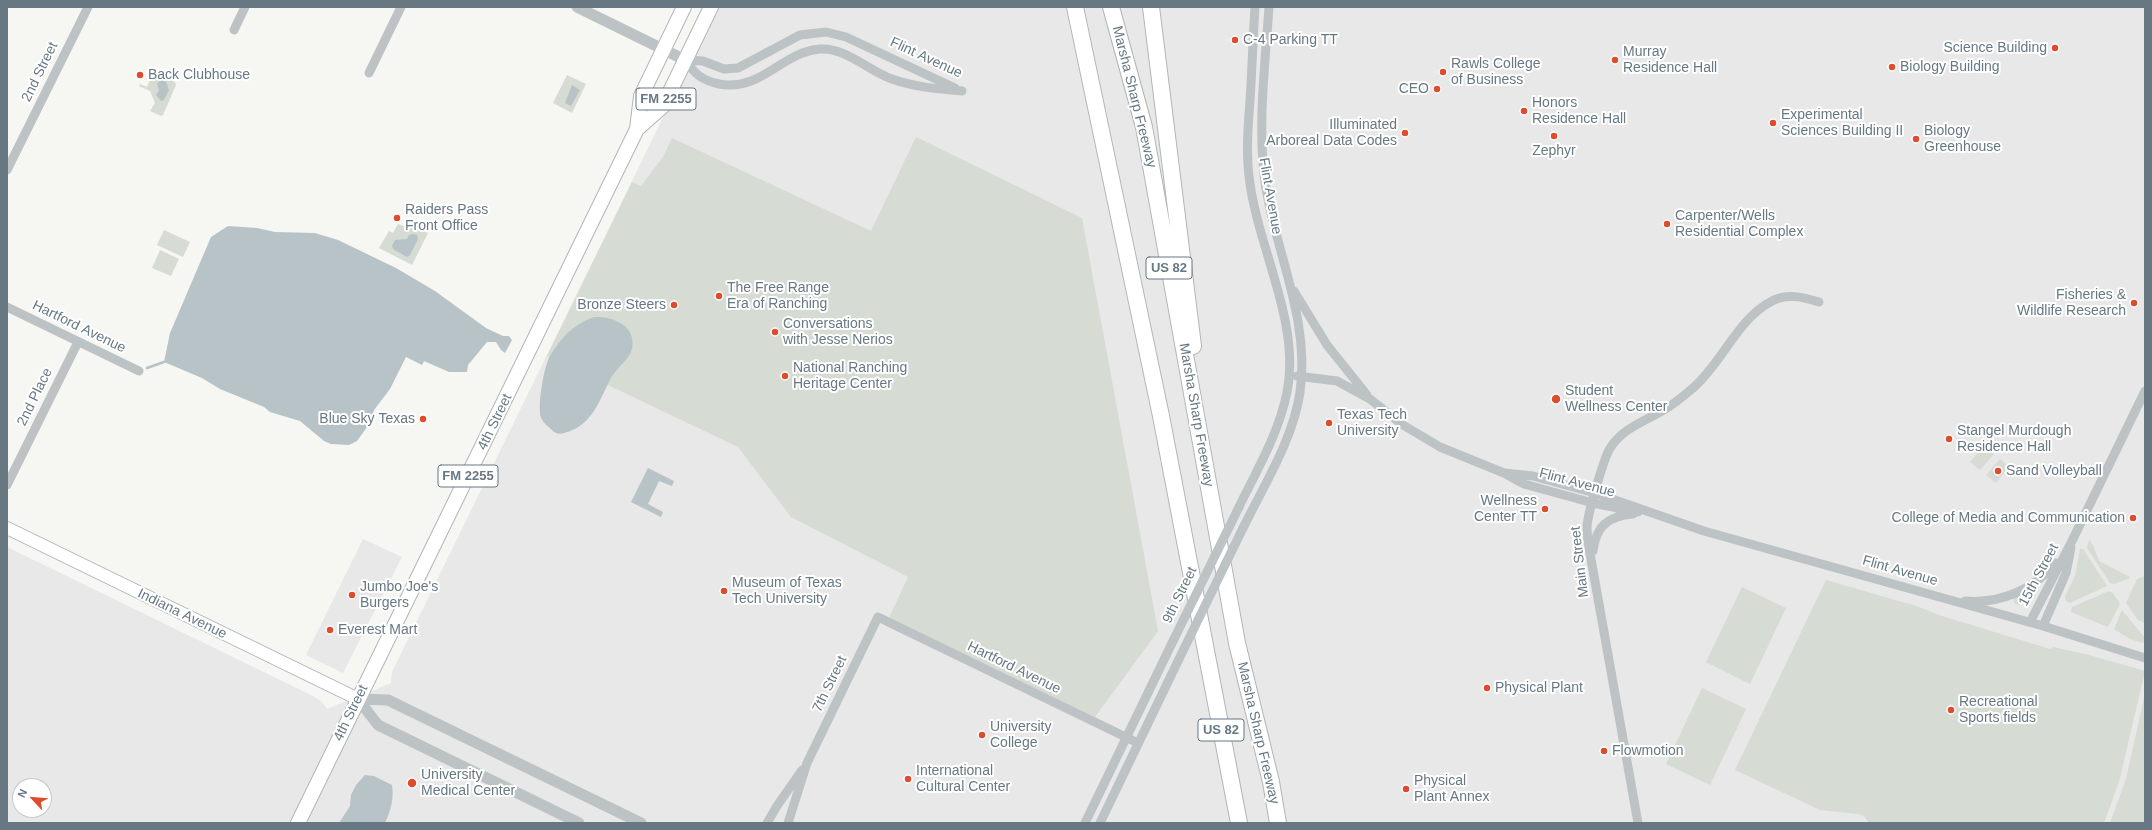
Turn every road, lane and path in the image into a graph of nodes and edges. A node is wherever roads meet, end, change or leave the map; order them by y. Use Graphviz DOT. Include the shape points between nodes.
graph roads {
  1 [pos="88,7"];
  2 [pos="245,7"];
  3 [pos="402,7"];
  4 [pos="577,7"];
  5 [pos="684,7"];
  6 [pos="711,7"];
  7 [pos="1076,7"];
  8 [pos="1111,7"];
  9 [pos="1151,7"];
  10 [pos="1255,7"];
  11 [pos="1269,7"];
  12 [pos="234,30"];
  13 [pos="663,49"];
  14 [pos="685,60"];
  15 [pos="369,73"];
  16 [pos="637,129"];
  17 [pos="7,170"];
  18 [pos="1288,279"];
  19 [pos="1818,302"];
  20 [pos="7,307"];
  21 [pos="78,342"];
  22 [pos="139,371"];
  23 [pos="1289,375"];
  24 [pos="1302,377"];
  25 [pos="2145,392"];
  26 [pos="1370,399"];
  27 [pos="7,485"];
  28 [pos="1594,498"];
  29 [pos="1646,512"];
  30 [pos="7,528"];
  31 [pos="1216,531"];
  32 [pos="2072,541"];
  33 [pos="1591,563"];
  34 [pos="1943,599"];
  35 [pos="878,617"];
  36 [pos="2030,622"];
  37 [pos="2043,626"];
  38 [pos="2145,658"];
  39 [pos="358,699"];
  40 [pos="1127,738"];
  41 [pos="1138,743"];
  42 [pos="807,763"];
  43 [pos="298,823"];
  44 [pos="579,823"];
  45 [pos="641,823"];
  46 [pos="767,823"];
  47 [pos="788,823"];
  48 [pos="1085,823"];
  49 [pos="1100,823"];
  50 [pos="1239,823"];
  51 [pos="1278,823"];
  52 [pos="1638,823"];
  1 -- 17 [label="street, 2nd Street"];
  2 -- 12 [label="street"];
  3 -- 15 [label="street"];
  4 -- 13 [label="street, Flint Avenue"];
  5 -- 13 [label="main road, 4th Street / FM 2255"];
  6 -- 14 [label="main road, 4th Street / FM 2255"];
  7 -- 50 [label="highway, US 82" via="1160,416"];
  8 -- 31 [label="highway, Marsha Sharp Freeway / US 82" via="1144,127"];
  9 -- 31 [label="highway" via="1200,396 1219,507"];
  10 -- 23 [label="street, Flint Avenue" via="1248,169 1259,228 1286,327"];
  11 -- 18 [label="street, Flint Avenue" via="1263,162 1267,194"];
  13 -- 14 [label="street, Flint Avenue"];
  13 -- 16 [label="main road, 4th Street / FM 2255" via="641,96"];
  14 -- 14 [label="street, Flint Avenue" via="695,75 713,82 738,86 754,80 800,54 826,49 894,80 962,91 846,38 826,32 800,35 738,68 724,69 703,61"];
  14 -- 16 [label="main road, 4th Street / FM 2255" via="663,106"];
  16 -- 39 [label="main road, 4th Street / FM 2255"];
  18 -- 24 [label="street, Flint Avenue" via="1300,335"];
  18 -- 26 [label="street, Flint Avenue" via="1327,345"];
  19 -- 28 [label="street, Main Street" via="1784,296 1761,307 1739,330 1708,374 1693,388 1669,407 1634,424 1616,440 1605,461"];
  20 -- 21 [label="street, Hartford Avenue"];
  21 -- 22 [label="street, Hartford Avenue"];
  21 -- 27 [label="street, 2nd Place"];
  23 -- 24 [label="street, Flint Avenue"];
  23 -- 40 [label="street, 9th Street, bridge" via="1278,425"];
  24 -- 26 [label="street, Flint Avenue" via="1337,381"];
  24 -- 41 [label="street, 9th Street, bridge" via="1297,405 1287,436"];
  25 -- 32 [label="street, 15th Street"];
  26 -- 28 [label="street, Flint Avenue" via="1403,425 1440,447 1504,473 1524,484"];
  28 -- 29 [label="street, Flint Avenue" via="1624,510"];
  28 -- 33 [label="street, Main Street" via="1587,528"];
  29 -- 33 [label="street" via="1624,515 1605,523 1596,535"];
  29 -- 34 [label="street, Flint Avenue"];
  30 -- 39 [label="main road, Indiana Avenue"];
  31 -- 51 [label="highway, Marsha Sharp Freeway / US 82" via="1236,643 1271,782"];
  32 -- 34 [label="street" via="2051,569 2014,595 1979,601"];
  32 -- 36 [label="street, 15th Street"];
  32 -- 37 [label="street, 15th Street" via="2066,573"];
  33 -- 52 [label="street, Main Street"];
  34 -- 36 [label="street, Flint Avenue"];
  35 -- 40 [label="street, Hartford Avenue"];
  35 -- 42 [label="street, 7th Street"];
  36 -- 37 [label="street, Flint Avenue"];
  37 -- 38 [label="street, Flint Avenue"];
  39 -- 43 [label="main road, 4th Street / FM 2255"];
  39 -- 44 [label="street, Indiana Avenue" via="378,725"];
  39 -- 45 [label="street, Indiana Avenue" via="388,700"];
  40 -- 41 [label="street, Hartford Avenue"];
  40 -- 48 [label="street, 9th Street"];
  41 -- 49 [label="street, 9th Street"];
  42 -- 46 [label="street, 7th Street"];
  42 -- 47 [label="street, 7th Street"];
}
